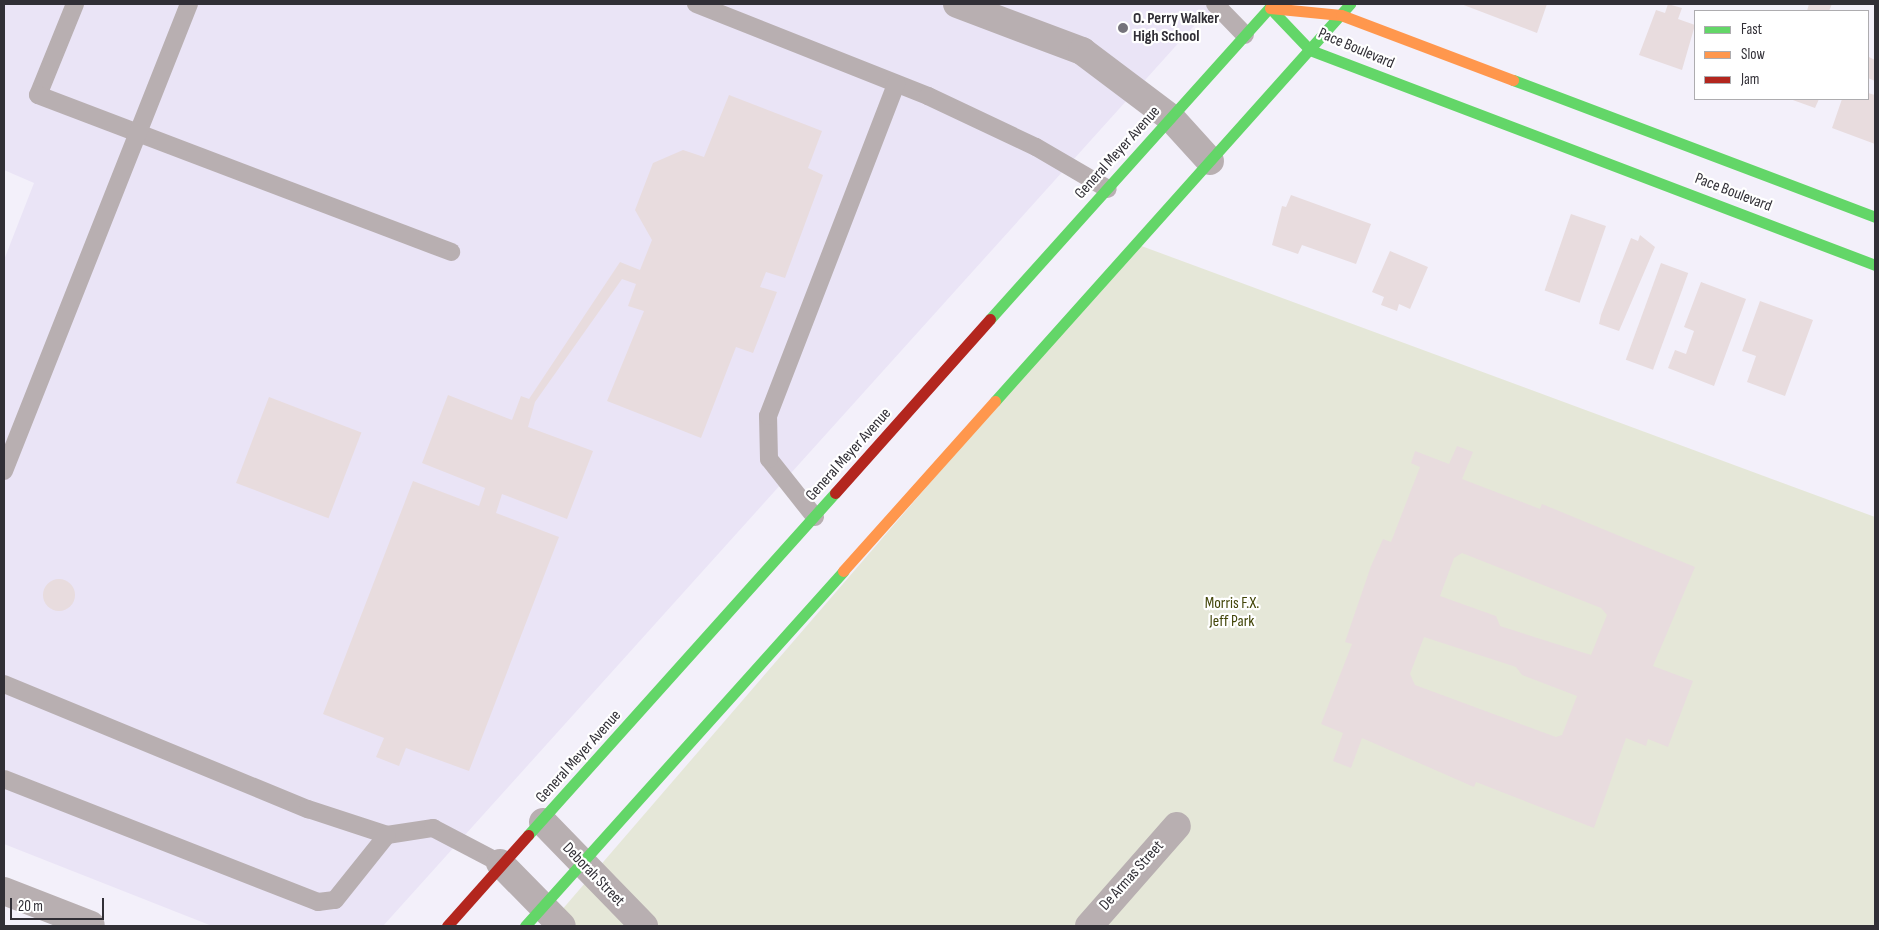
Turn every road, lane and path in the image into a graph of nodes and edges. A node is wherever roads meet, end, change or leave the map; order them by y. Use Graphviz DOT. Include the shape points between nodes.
graph roads {
  1 [pos="75,4"];
  2 [pos="188,4"];
  3 [pos="696,4"];
  4 [pos="957,4"];
  5 [pos="1215,4"];
  6 [pos="1350,4"];
  7 [pos="1271,6"];
  8 [pos="1341,15"];
  9 [pos="1245,35"];
  10 [pos="1310,50"];
  11 [pos="896,84"];
  12 [pos="1171,118"];
  13 [pos="137,133"];
  14 [pos="1210,161"];
  15 [pos="1108,189"];
  16 [pos="1875,217"];
  17 [pos="451,252"];
  18 [pos="1875,265"];
  19 [pos="4,471"];
  20 [pos="815,517"];
  21 [pos="4,684"];
  22 [pos="4,779"];
  23 [pos="543,822"];
  24 [pos="1177,826"];
  25 [pos="387,835"];
  26 [pos="581,862"];
  27 [pos="500,863"];
  28 [pos="4,891"];
  29 [pos="534,916"];
  30 [pos="91,926"];
  31 [pos="447,926"];
  32 [pos="562,926"];
  33 [pos="644,926"];
  34 [pos="1089,926"];
  1 -- 13 [label="lane" via="38,95"];
  2 -- 13 [label="lane"];
  3 -- 11 [label="lane"];
  4 -- 12 [label="street" via="1082,51"];
  5 -- 9 [label="lane"];
  6 -- 8 [label="main road"];
  7 -- 8 [label="main road, Pace Boulevard"];
  7 -- 9 [label="main road, General Meyer Avenue"];
  7 -- 10 [label="main road, Pace Boulevard"];
  8 -- 10 [label="main road"];
  8 -- 16 [label="main road, Pace Boulevard"];
  9 -- 12 [label="main road, General Meyer Avenue"];
  10 -- 14 [label="main road"];
  10 -- 18 [label="main road, Pace Boulevard"];
  11 -- 15 [label="lane" via="1036,147"];
  11 -- 20 [label="lane" via="768,416 770,459 790,490"];
  12 -- 14 [label="street"];
  12 -- 15 [label="main road, General Meyer Avenue"];
  13 -- 17 [label="lane"];
  13 -- 19 [label="lane"];
  14 -- 26 [label="main road"];
  15 -- 20 [label="main road, General Meyer Avenue"];
  20 -- 23 [label="main road, General Meyer Avenue"];
  21 -- 25 [label="lane" via="308,809"];
  22 -- 25 [label="lane" via="318,902 335,900"];
  23 -- 26 [label="street, Deborah Street"];
  23 -- 27 [label="main road, General Meyer Avenue"];
  24 -- 34 [label="street, De Armas Street"];
  25 -- 27 [label="lane" via="433,828"];
  26 -- 29 [label="main road"];
  26 -- 33 [label="street, Deborah Street"];
  27 -- 29 [label="street"];
  27 -- 31 [label="main road, General Meyer Avenue"];
  28 -- 30 [label="street"];
  29 -- 32 [label="street"];
}
